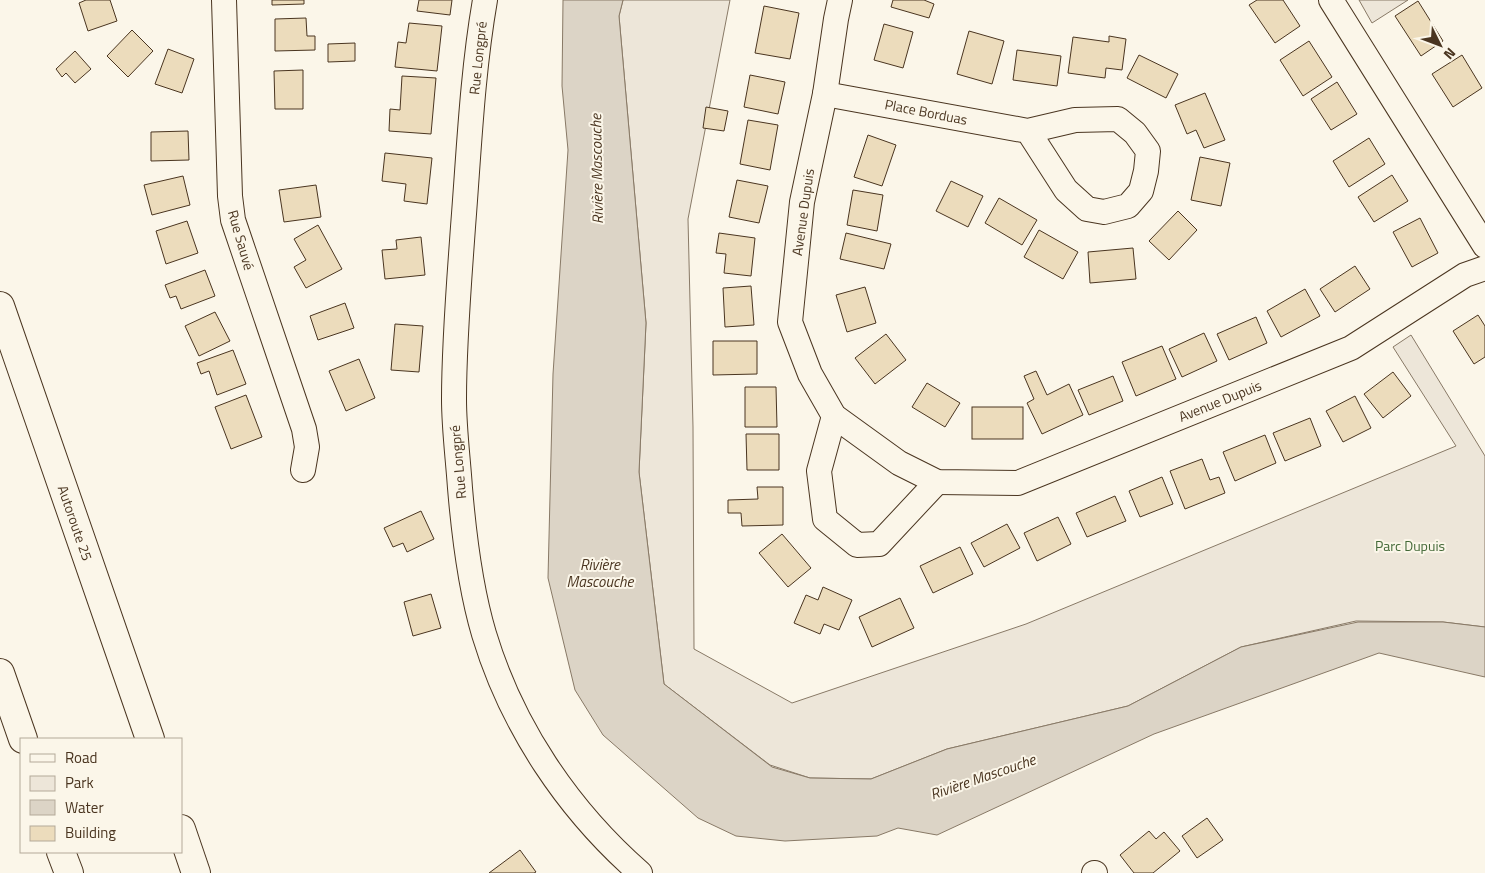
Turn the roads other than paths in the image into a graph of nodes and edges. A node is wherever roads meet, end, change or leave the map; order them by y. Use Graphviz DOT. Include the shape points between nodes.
graph roads {
  1 [pos="224,0"];
  2 [pos="485,0"];
  3 [pos="840,0"];
  4 [pos="1331,0"];
  5 [pos="825,94"];
  6 [pos="1028,131"];
  7 [pos="1485,246"];
  8 [pos="1485,268"];
  9 [pos="0,306"];
  10 [pos="834,416"];
  11 [pos="303,470"];
  12 [pos="937,482"];
  13 [pos="0,674"];
  14 [pos="23,738"];
  15 [pos="150,738"];
  16 [pos="182,832"];
  17 [pos="61,853"];
  18 [pos="69,873"];
  19 [pos="196,873"];
  20 [pos="640,873"];
  1 -- 11 [label="street, Rue Sauvé" via="233,220 304,429 307,447"];
  2 -- 20 [label="street, Rue Longpré" via="475,68 454,377 455,432 470,566 489,650 527,734 551,774 582,815"];
  3 -- 5 [label="street, Avenue Dupuis"];
  4 -- 7 [label="street"];
  5 -- 6 [label="street, Place Borduas"];
  5 -- 10 [label="street, Avenue Dupuis" via="802,202 790,322 810,374"];
  6 -- 6 [label="street, Place Borduas" via="1066,190 1087,209 1104,212 1128,206 1141,191 1148,151 1135,133 1118,119 1075,120"];
  8 -- 12 [label="street, Avenue Dupuis" via="1465,275 1351,348 1018,483"];
  9 -- 15 [label="highway, Autoroute 25"];
  10 -- 12 [label="street, Avenue Dupuis" via="899,463"];
  10 -- 12 [label="street" via="819,471 825,519 858,545 879,544"];
  13 -- 14 [label="highway"];
  16 -- 19 [label="highway"];
  17 -- 18 [label="highway"];
}
